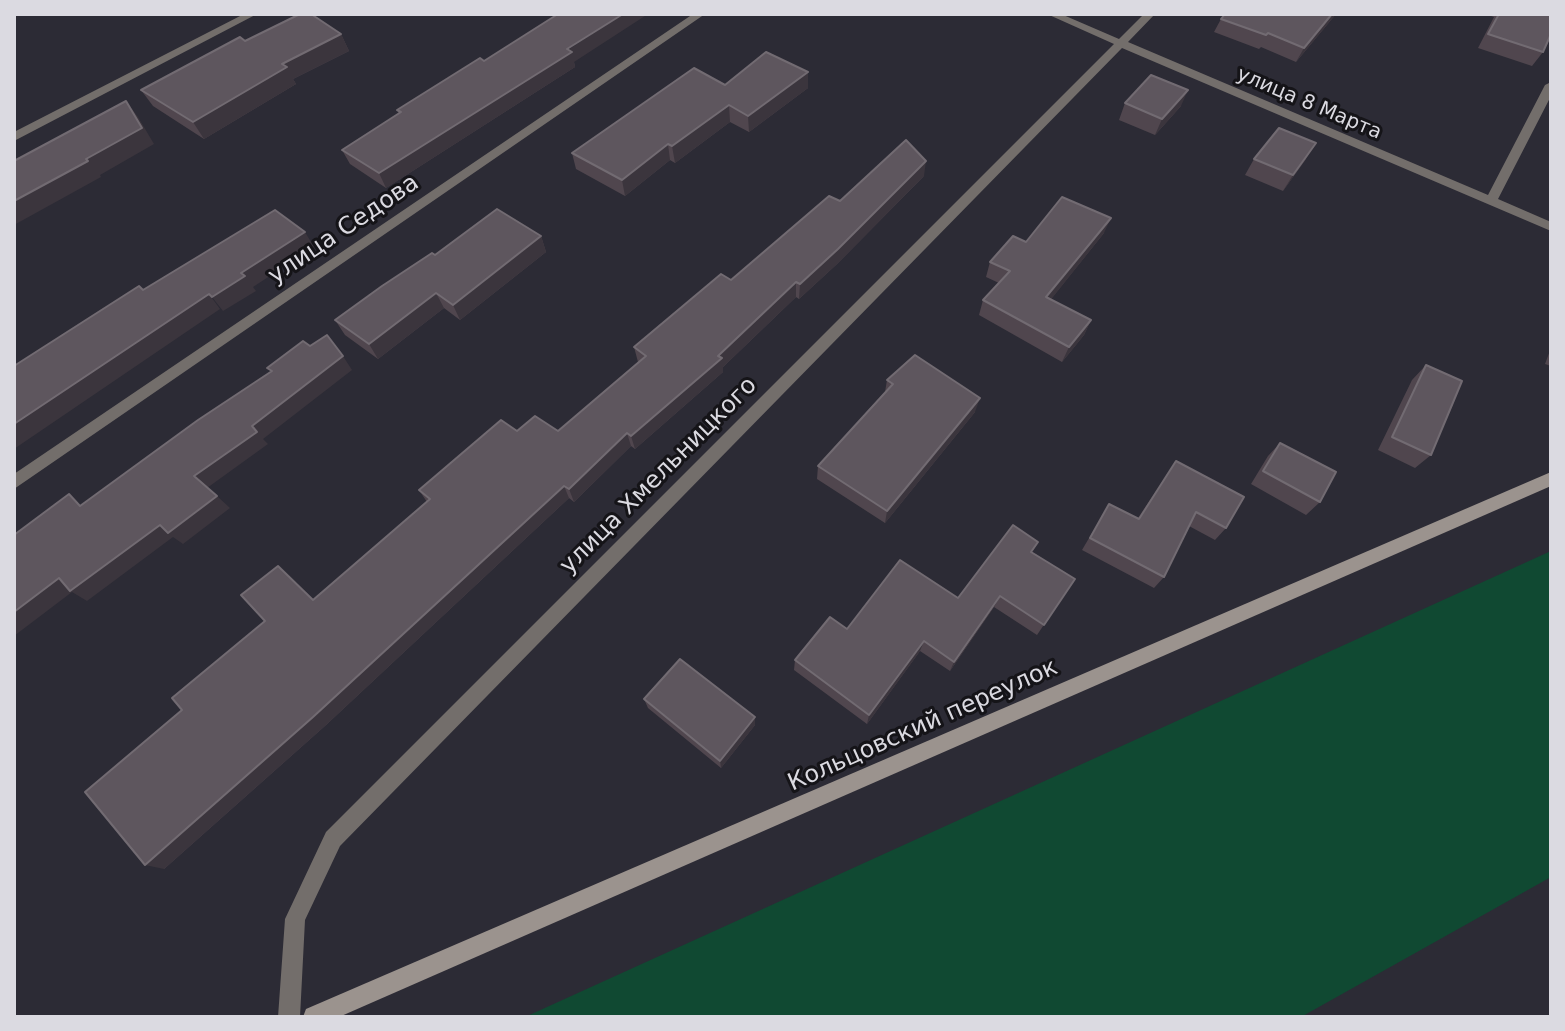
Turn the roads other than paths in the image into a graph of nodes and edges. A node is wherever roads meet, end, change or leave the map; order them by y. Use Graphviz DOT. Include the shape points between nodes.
graph roads {
  1 [pos="252,14"];
  2 [pos="700,14"];
  3 [pos="1052,14"];
  4 [pos="1150,14"];
  5 [pos="1121,43"];
  6 [pos="1551,85"];
  7 [pos="14,137"];
  8 [pos="1491,201"];
  9 [pos="1551,227"];
  10 [pos="1551,479"];
  11 [pos="14,482"];
  12 [pos="289,1017"];
  13 [pos="314,1017"];
  1 -- 7 [label="street"];
  2 -- 11 [label="street, улица Седова"];
  3 -- 5 [label="street, улица 8 Марта"];
  4 -- 5 [label="street, улица Хмельницкого"];
  5 -- 8 [label="street, улица 8 Марта"];
  5 -- 12 [label="street, улица Хмельницкого" via="333,839 295,919"];
  6 -- 8 [label="street"];
  8 -- 9 [label="street, улица 8 Марта"];
  10 -- 13 [label="street, Кольцовский переулок"];
}
